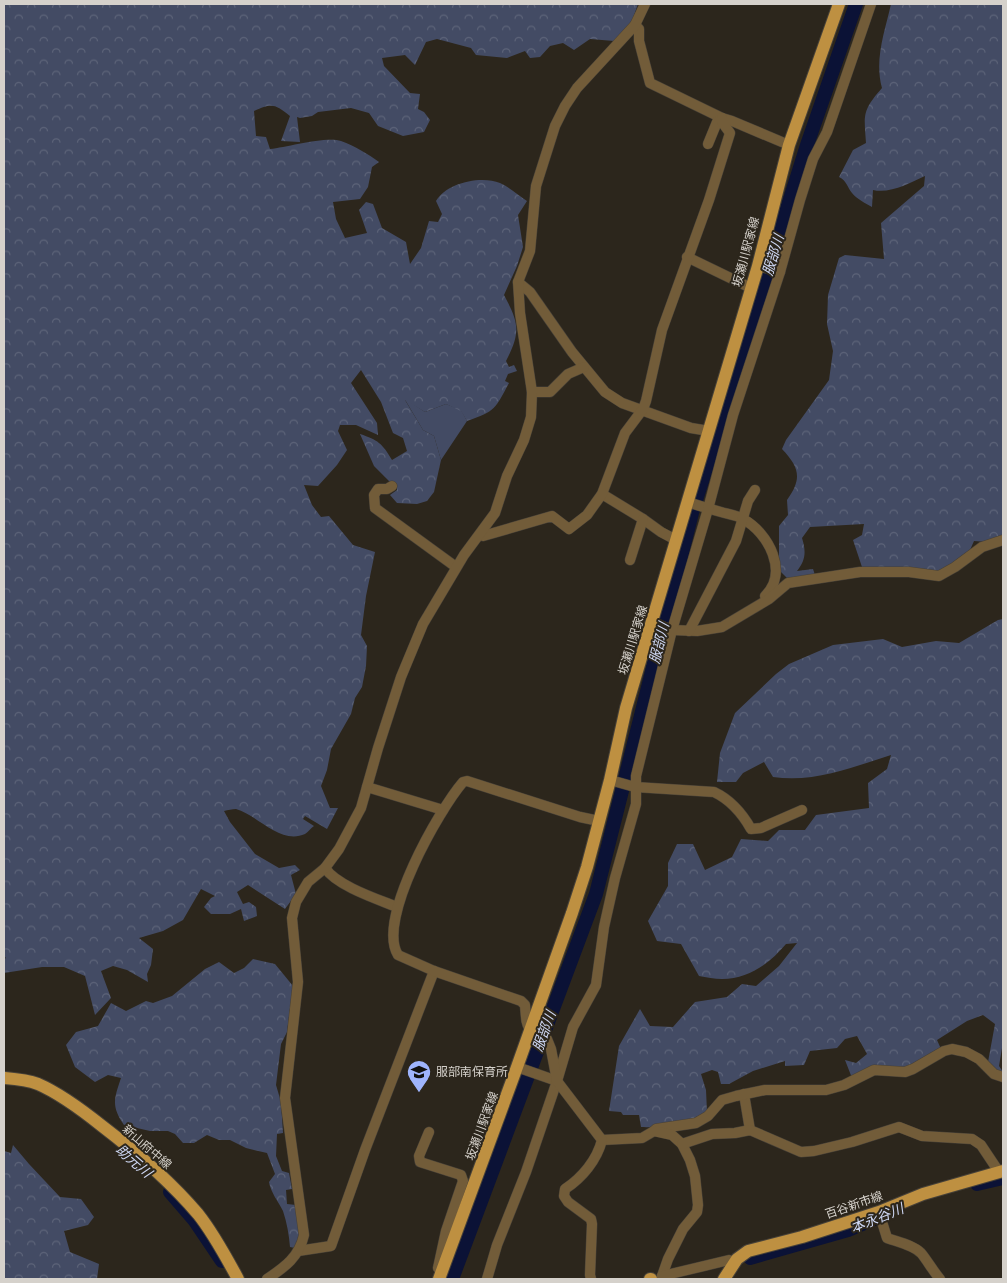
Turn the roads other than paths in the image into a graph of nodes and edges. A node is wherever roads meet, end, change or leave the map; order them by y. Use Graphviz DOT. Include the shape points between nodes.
graph roads {
  1 [pos="645,4"];
  2 [pos="839,4"];
  3 [pos="871,4"];
  4 [pos="636,25"];
  5 [pos="722,118"];
  6 [pos="708,144"];
  7 [pos="789,145"];
  8 [pos="687,257"];
  9 [pos="760,266"];
  10 [pos="780,272"];
  11 [pos="518,282"];
  12 [pos="751,288"];
  13 [pos="584,367"];
  14 [pos="532,392"];
  15 [pos="643,409"];
  16 [pos="709,431"];
  17 [pos="392,486"];
  18 [pos="754,490"];
  19 [pos="602,494"];
  20 [pos="689,502"];
  21 [pos="706,508"];
  22 [pos="742,518"];
  23 [pos="643,519"];
  24 [pos="481,534"];
  25 [pos="676,540"];
  26 [pos="1003,540"];
  27 [pos="630,560"];
  28 [pos="456,567"];
  29 [pos="754,608"];
  30 [pos="654,623"];
  31 [pos="670,629"];
  32 [pos="689,631"];
  33 [pos="613,781"];
  34 [pos="632,786"];
  35 [pos="367,788"];
  36 [pos="443,810"];
  37 [pos="802,810"];
  38 [pos="599,821"];
  39 [pos="324,868"];
  40 [pos="397,907"];
  41 [pos="434,971"];
  42 [pos="533,1032"];
  43 [pos="520,1068"];
  44 [pos="1003,1076"];
  45 [pos="4,1078"];
  46 [pos="557,1081"];
  47 [pos="744,1094"];
  48 [pos="750,1130"];
  49 [pos="428,1132"];
  50 [pos="654,1132"];
  51 [pos="602,1140"];
  52 [pos="682,1144"];
  53 [pos="479,1172"];
  54 [pos="1001,1172"];
  55 [pos="461,1175"];
  56 [pos="879,1212"];
  57 [pos="298,1251"];
  58 [pos="735,1263"];
  59 [pos="440,1276"];
  60 [pos="238,1279"];
  61 [pos="267,1279"];
  62 [pos="487,1279"];
  63 [pos="591,1279"];
  64 [pos="656,1279"];
  65 [pos="724,1279"];
  66 [pos="940,1279"];
  1 -- 4 [label="street"];
  2 -- 7 [label="main road, 坂瀬川駅家線"];
  3 -- 10 [label="street" via="826,132 813,159"];
  4 -- 5 [label="street" via="650,83"];
  4 -- 11 [label="street" via="577,88 555,126 536,186 530,251"];
  5 -- 6 [label="street" via="717,122"];
  5 -- 7 [label="street"];
  5 -- 8 [label="street" via="730,133"];
  7 -- 9 [label="main road, 坂瀬川駅家線"];
  8 -- 12 [label="street"];
  8 -- 15 [label="street" via="662,330"];
  9 -- 10 [label="street"];
  9 -- 12 [label="main road, 坂瀬川駅家線"];
  10 -- 21 [label="street"];
  11 -- 13 [label="street" via="530,292"];
  11 -- 14 [label="street"];
  12 -- 16 [label="main road, 坂瀬川駅家線"];
  13 -- 14 [label="street" via="568,374 550,392"];
  13 -- 15 [label="street" via="605,392"];
  14 -- 24 [label="street" via="524,440 495,512"];
  15 -- 16 [label="street" via="691,428"];
  15 -- 19 [label="street" via="624,433"];
  16 -- 20 [label="main road, 坂瀬川駅家線"];
  17 -- 28 [label="street" via="378,489 374,495 375,508"];
  18 -- 22 [label="street"];
  19 -- 23 [label="street"];
  19 -- 24 [label="street" via="587,515 569,529 552,516"];
  20 -- 21 [label="street"];
  20 -- 25 [label="main road, 坂瀬川駅家線"];
  21 -- 22 [label="street"];
  21 -- 31 [label="street"];
  22 -- 29 [label="street" via="760,532 776,564 772,589"];
  22 -- 32 [label="street" via="736,541"];
  23 -- 25 [label="street"];
  23 -- 27 [label="street"];
  24 -- 28 [label="street"];
  25 -- 30 [label="main road, 坂瀬川駅家線"];
  26 -- 29 [label="street" via="982,548 939,576 860,572 788,583"];
  28 -- 35 [label="street" via="423,624 401,677"];
  29 -- 32 [label="street" via="722,627"];
  30 -- 31 [label="street"];
  30 -- 33 [label="main road, 坂瀬川駅家線" via="626,708"];
  31 -- 32 [label="street"];
  31 -- 34 [label="street"];
  33 -- 34 [label="street"];
  33 -- 38 [label="main road, 坂瀬川駅家線"];
  34 -- 37 [label="street" via="714,792 726,797 751,829 761,828"];
  34 -- 46 [label="street" via="636,804 604,927 596,985 573,1027"];
  35 -- 36 [label="street"];
  35 -- 39 [label="street" via="350,829"];
  36 -- 38 [label="street" via="466,781"];
  36 -- 40 [label="street" via="429,833"];
  38 -- 42 [label="main road, 坂瀬川駅家線"];
  39 -- 40 [label="street" via="329,875 361,893"];
  39 -- 57 [label="street" via="305,887 292,918 298,982 285,1098 304,1235"];
  40 -- 41 [label="street" via="394,949 398,955"];
  41 -- 42 [label="street" via="521,1001 525,1005 527,1026"];
  41 -- 57 [label="street" via="331,1246"];
  42 -- 43 [label="main road, 坂瀬川駅家線"];
  42 -- 46 [label="street" via="547,1039"];
  43 -- 46 [label="street"];
  43 -- 53 [label="main road, 坂瀬川駅家線"];
  44 -- 47 [label="street" via="994,1074 979,1059 952,1048 904,1072 874,1070 826,1090 765,1090"];
  45 -- 60 [label="main road, 新山府中線" via="39,1085 71,1102 135,1152 199,1216"];
  46 -- 51 [label="street"];
  46 -- 62 [label="street"];
  47 -- 48 [label="street"];
  47 -- 50 [label="street" via="722,1100 708,1116 696,1123 656,1129"];
  48 -- 52 [label="street" via="712,1134"];
  48 -- 54 [label="street" via="801,1152 814,1152 899,1126 922,1136 972,1139 981,1145"];
  49 -- 55 [label="street" via="419,1156 420,1162"];
  50 -- 51 [label="street" via="642,1138"];
  50 -- 52 [label="street" via="672,1134"];
  51 -- 63 [label="street" via="584,1173 566,1189 564,1196 591,1219"];
  52 -- 64 [label="street" via="695,1176 697,1212 683,1229"];
  53 -- 55 [label="street" via="474,1170"];
  53 -- 59 [label="main road, 坂瀬川駅家線"];
  54 -- 56 [label="main road, 百谷新市線" via="923,1194"];
  55 -- 59 [label="street" via="463,1180 446,1231 438,1269"];
  56 -- 58 [label="main road, 百谷新市線" via="748,1251"];
  56 -- 66 [label="street" via="887,1238 921,1253"];
  57 -- 61 [label="street" via="288,1265"];
  58 -- 64 [label="street" via="728,1260"];
  58 -- 65 [label="main road, 百谷新市線"];
}
